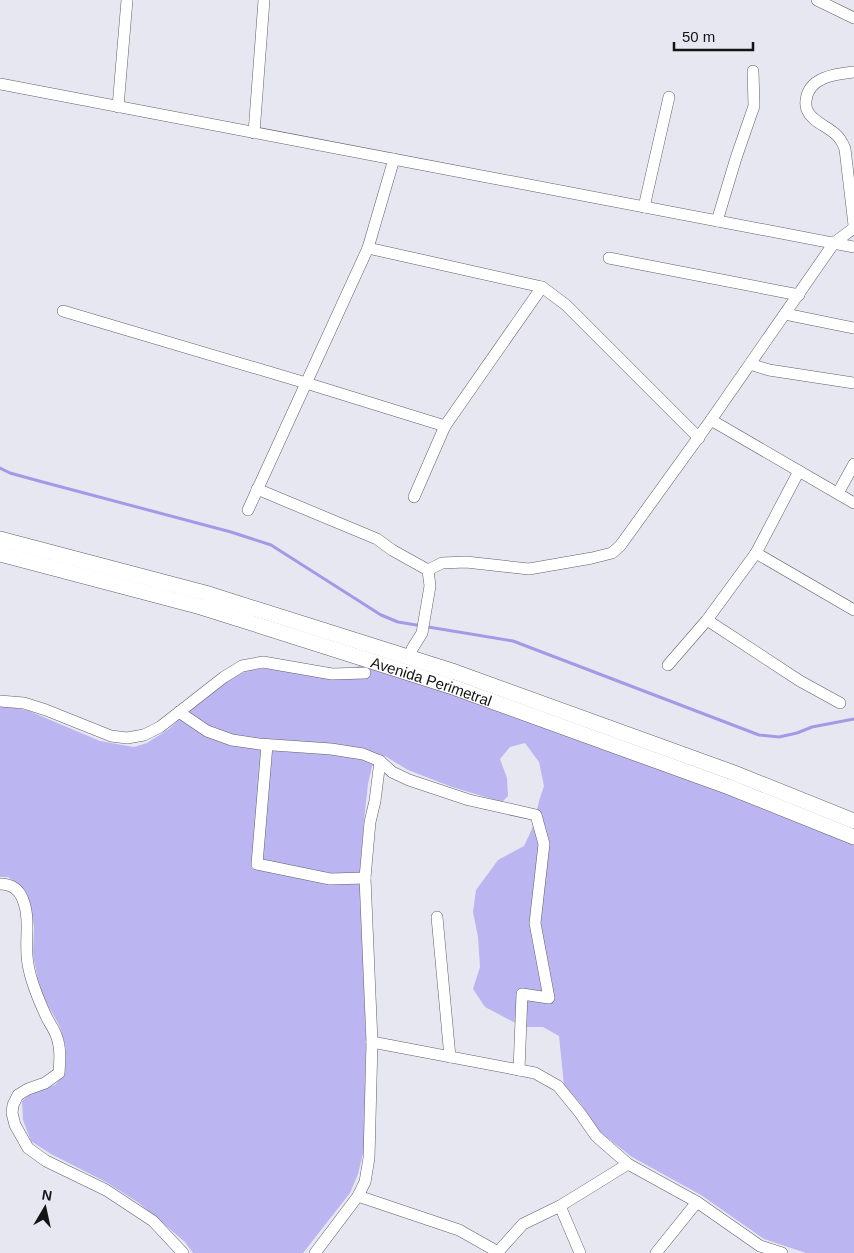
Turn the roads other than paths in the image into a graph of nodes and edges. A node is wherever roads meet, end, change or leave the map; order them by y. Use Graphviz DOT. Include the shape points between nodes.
graph roads {
  1 [pos="127,0"];
  2 [pos="264,0"];
  3 [pos="817,0"];
  4 [pos="854,18"];
  5 [pos="753,71"];
  6 [pos="854,72"];
  7 [pos="0,84"];
  8 [pos="669,97"];
  9 [pos="118,107"];
  10 [pos="254,132"];
  11 [pos="394,159"];
  12 [pos="644,207"];
  13 [pos="717,221"];
  14 [pos="854,227"];
  15 [pos="834,244"];
  16 [pos="854,247"];
  17 [pos="368,248"];
  18 [pos="608,258"];
  19 [pos="542,287"];
  20 [pos="799,294"];
  21 [pos="62,311"];
  22 [pos="785,314"];
  23 [pos="854,328"];
  24 [pos="750,364"];
  25 [pos="306,383"];
  26 [pos="854,383"];
  27 [pos="712,420"];
  28 [pos="445,426"];
  29 [pos="699,438"];
  30 [pos="854,464"];
  31 [pos="799,471"];
  32 [pos="257,489"];
  33 [pos="838,493"];
  34 [pos="414,497"];
  35 [pos="854,503"];
  36 [pos="248,510"];
  37 [pos="0,539"];
  38 [pos="756,553"];
  39 [pos="0,554"];
  40 [pos="428,570"];
  41 [pos="854,610"];
  42 [pos="706,620"];
  43 [pos="412,648"];
  44 [pos="668,665"];
  45 [pos="365,673"];
  46 [pos="0,701"];
  47 [pos="840,703"];
  48 [pos="179,712"];
  49 [pos="267,745"];
  50 [pos="380,761"];
  51 [pos="854,821"];
  52 [pos="854,837"];
  53 [pos="366,878"];
  54 [pos="0,884"];
  55 [pos="437,917"];
  56 [pos="372,1042"];
  57 [pos="450,1057"];
  58 [pos="519,1070"];
  59 [pos="628,1164"];
  60 [pos="358,1196"];
  61 [pos="697,1202"];
  62 [pos="560,1206"];
  63 [pos="757,1249"];
  64 [pos="498,1252"];
  65 [pos="183,1253"];
  66 [pos="316,1253"];
  67 [pos="580,1253"];
  68 [pos="656,1253"];
  69 [pos="782,1253"];
  1 -- 9 [label="street"];
  2 -- 10 [label="street"];
  3 -- 4 [label="street"];
  5 -- 13 [label="street" via="754,106"];
  6 -- 14 [label="street" via="820,79 806,95 806,106 812,117 833,132 845,149"];
  7 -- 9 [label="street"];
  8 -- 12 [label="street"];
  9 -- 10 [label="street"];
  10 -- 11 [label="street"];
  11 -- 12 [label="street"];
  11 -- 17 [label="street"];
  12 -- 13 [label="street"];
  13 -- 15 [label="street"];
  14 -- 15 [label="street"];
  15 -- 16 [label="street"];
  15 -- 20 [label="street"];
  17 -- 19 [label="street"];
  17 -- 25 [label="street"];
  18 -- 20 [label="street"];
  19 -- 28 [label="street"];
  19 -- 29 [label="street" via="566,305"];
  20 -- 22 [label="street"];
  21 -- 25 [label="street"];
  22 -- 23 [label="street"];
  22 -- 24 [label="street"];
  24 -- 26 [label="street"];
  24 -- 27 [label="street"];
  25 -- 28 [label="street"];
  25 -- 32 [label="street"];
  27 -- 29 [label="street"];
  27 -- 31 [label="street"];
  28 -- 34 [label="street"];
  29 -- 40 [label="street" via="612,553 529,569 442,562"];
  30 -- 33 [label="street"];
  31 -- 33 [label="street"];
  31 -- 38 [label="street"];
  32 -- 36 [label="street"];
  32 -- 40 [label="street" via="377,539"];
  33 -- 35 [label="street"];
  37 -- 51 [label="main road, Avenida Perimetral" via="205,593 455,672 734,773"];
  38 -- 41 [label="street"];
  38 -- 42 [label="street"];
  39 -- 52 [label="main road, Avenida Perimetral" via="201,607 450,686 729,787"];
  40 -- 43 [label="street" via="430,586 422,633"];
  42 -- 44 [label="street"];
  42 -- 47 [label="street"];
  45 -- 48 [label="street" via="332,674 262,662 242,666"];
  46 -- 48 [label="street" via="24,703 111,736 127,738 144,736"];
  48 -- 49 [label="street" via="207,731 232,740"];
  49 -- 50 [label="street" via="331,749 363,754"];
  49 -- 53 [label="street" via="256,864 330,880"];
  50 -- 53 [label="street" via="370,822"];
  50 -- 58 [label="street" via="392,772 409,780 469,800 536,815 544,844 535,923 548,998 522,994"];
  53 -- 56 [label="street"];
  54 -- 65 [label="street" via="18,890 23,899 27,964 33,987 56,1035 60,1056 60,1073 18,1094 12,1113 17,1130 28,1148 46,1161 106,1190 153,1221"];
  55 -- 57 [label="street"];
  56 -- 57 [label="street"];
  56 -- 60 [label="street" via="369,1158 365,1182"];
  57 -- 58 [label="street"];
  58 -- 59 [label="street" via="535,1073 558,1086 596,1136"];
  59 -- 61 [label="street"];
  59 -- 62 [label="street"];
  60 -- 64 [label="street" via="459,1230"];
  60 -- 66 [label="street"];
  61 -- 63 [label="street"];
  61 -- 68 [label="street"];
  62 -- 64 [label="street" via="523,1224"];
  62 -- 67 [label="street"];
  63 -- 69 [label="street"];
}
